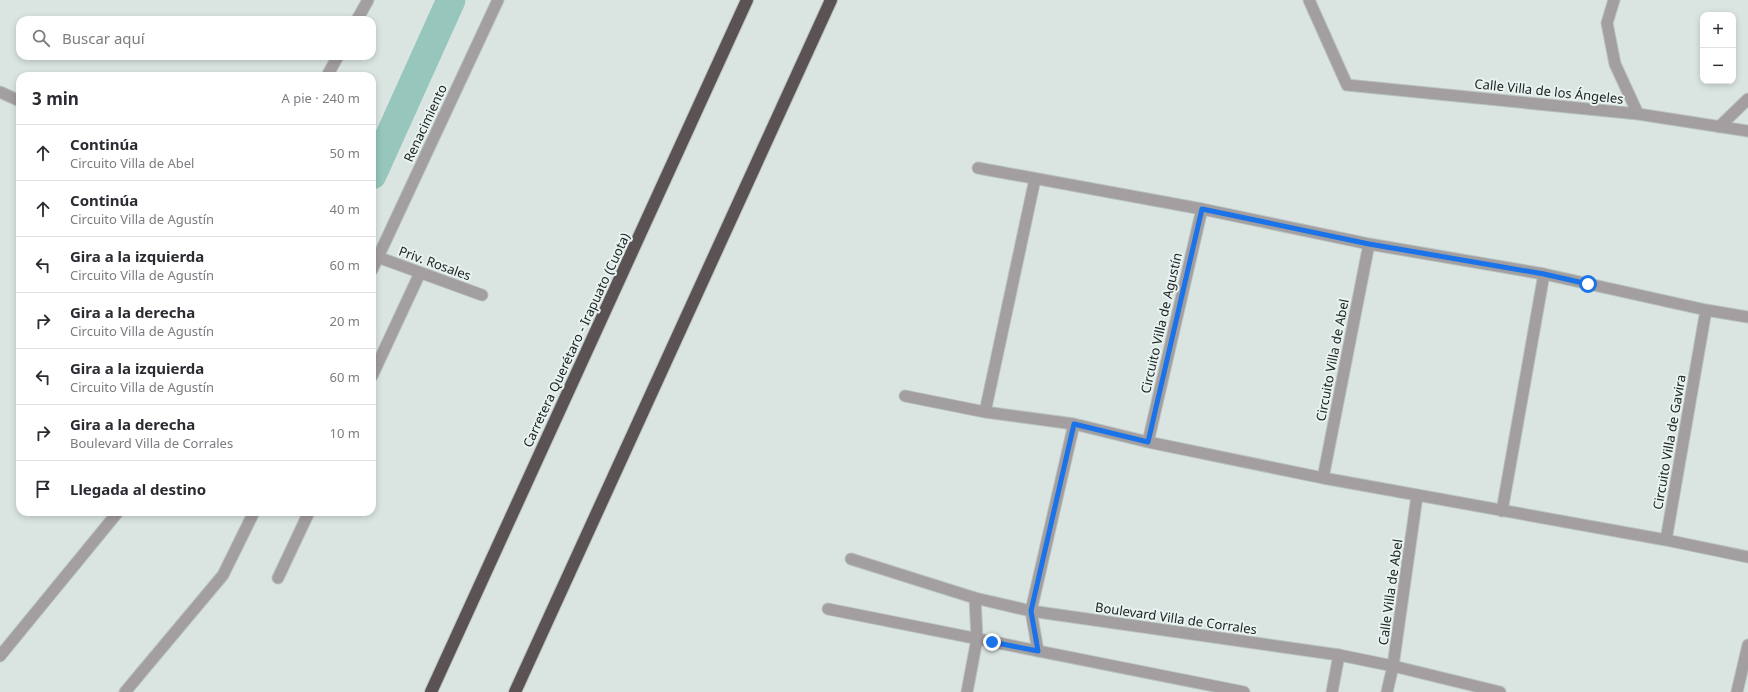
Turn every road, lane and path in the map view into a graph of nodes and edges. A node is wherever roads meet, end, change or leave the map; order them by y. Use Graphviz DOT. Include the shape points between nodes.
graph roads {
  1 [pos="368,0"];
  2 [pos="498,0"];
  3 [pos="747,0"];
  4 [pos="831,0"];
  5 [pos="1309,0"];
  6 [pos="1614,0"];
  7 [pos="359,16"];
  8 [pos="336,60"];
  9 [pos="329,72"];
  10 [pos="0,92"];
  11 [pos="16,99"];
  12 [pos="1748,99"];
  13 [pos="1638,114"];
  14 [pos="1719,127"];
  15 [pos="1748,131"];
  16 [pos="978,168"];
  17 [pos="1035,179"];
  18 [pos="1202,209"];
  19 [pos="1369,244"];
  20 [pos="376,254"];
  21 [pos="376,256"];
  22 [pos="420,273"];
  23 [pos="1544,274"];
  24 [pos="482,295"];
  25 [pos="1706,310"];
  26 [pos="1748,317"];
  27 [pos="376,367"];
  28 [pos="905,396"];
  29 [pos="985,412"];
  30 [pos="1074,424"];
  31 [pos="1148,442"];
  32 [pos="1323,478"];
  33 [pos="1418,496"];
  34 [pos="1502,511"];
  35 [pos="115,516"];
  36 [pos="252,516"];
  37 [pos="307,516"];
  38 [pos="1666,540"];
  39 [pos="1748,556"];
  40 [pos="851,559"];
  41 [pos="278,578"];
  42 [pos="975,598"];
  43 [pos="828,609"];
  44 [pos="1031,611"];
  45 [pos="977,638"];
  46 [pos="1748,644"];
  47 [pos="1038,651"];
  48 [pos="1339,655"];
  49 [pos="0,656"];
  50 [pos="1393,666"];
  51 [pos="125,692"];
  52 [pos="431,692"];
  53 [pos="515,692"];
  54 [pos="967,692"];
  55 [pos="1244,692"];
  56 [pos="1332,692"];
  57 [pos="1387,692"];
  58 [pos="1500,692"];
  59 [pos="1737,692"];
  1 -- 7 [label="street"];
  2 -- 20 [label="street, Renacimiento"];
  3 -- 52 [label="highway, Carretera Querétaro - Irapuato (Cuota)"];
  4 -- 53 [label="highway"];
  5 -- 13 [label="street, Calle Villa de los Ángeles" via="1347,85"];
  6 -- 13 [label="street" via="1608,24 1615,64"];
  8 -- 9 [label="street"];
  10 -- 11 [label="street"];
  12 -- 14 [label="street"];
  13 -- 14 [label="street, Calle Villa de los Ángeles"];
  14 -- 15 [label="street, Calle Villa de los Ángeles"];
  16 -- 17 [label="street"];
  17 -- 18 [label="street"];
  17 -- 29 [label="street"];
  18 -- 19 [label="street"];
  18 -- 31 [label="street, Circuito Villa de Agustín"];
  19 -- 23 [label="street"];
  19 -- 32 [label="street, Circuito Villa de Abel"];
  21 -- 22 [label="street, Priv. Rosales"];
  22 -- 24 [label="street, Priv. Rosales"];
  22 -- 27 [label="street"];
  23 -- 25 [label="street"];
  23 -- 34 [label="street"];
  25 -- 26 [label="street"];
  25 -- 38 [label="street, Circuito Villa de Gavira"];
  28 -- 29 [label="street"];
  29 -- 30 [label="street"];
  30 -- 31 [label="street"];
  30 -- 44 [label="street"];
  31 -- 32 [label="street"];
  32 -- 33 [label="street"];
  33 -- 34 [label="street"];
  33 -- 50 [label="street, Calle Villa de Abel"];
  34 -- 38 [label="street"];
  35 -- 49 [label="street"];
  36 -- 51 [label="street" via="223,575"];
  37 -- 41 [label="street"];
  38 -- 39 [label="street"];
  40 -- 42 [label="street, Boulevard Villa de Corrales"];
  42 -- 44 [label="street, Boulevard Villa de Corrales"];
  42 -- 45 [label="street"];
  43 -- 45 [label="street"];
  44 -- 47 [label="street"];
  44 -- 48 [label="street, Boulevard Villa de Corrales"];
  45 -- 47 [label="street"];
  45 -- 54 [label="street"];
  46 -- 59 [label="street"];
  47 -- 55 [label="street"];
  48 -- 50 [label="street, Boulevard Villa de Corrales"];
  48 -- 56 [label="street"];
  50 -- 57 [label="street, Calle Villa de Abel"];
  50 -- 58 [label="street, Boulevard Villa de Corrales"];
}
